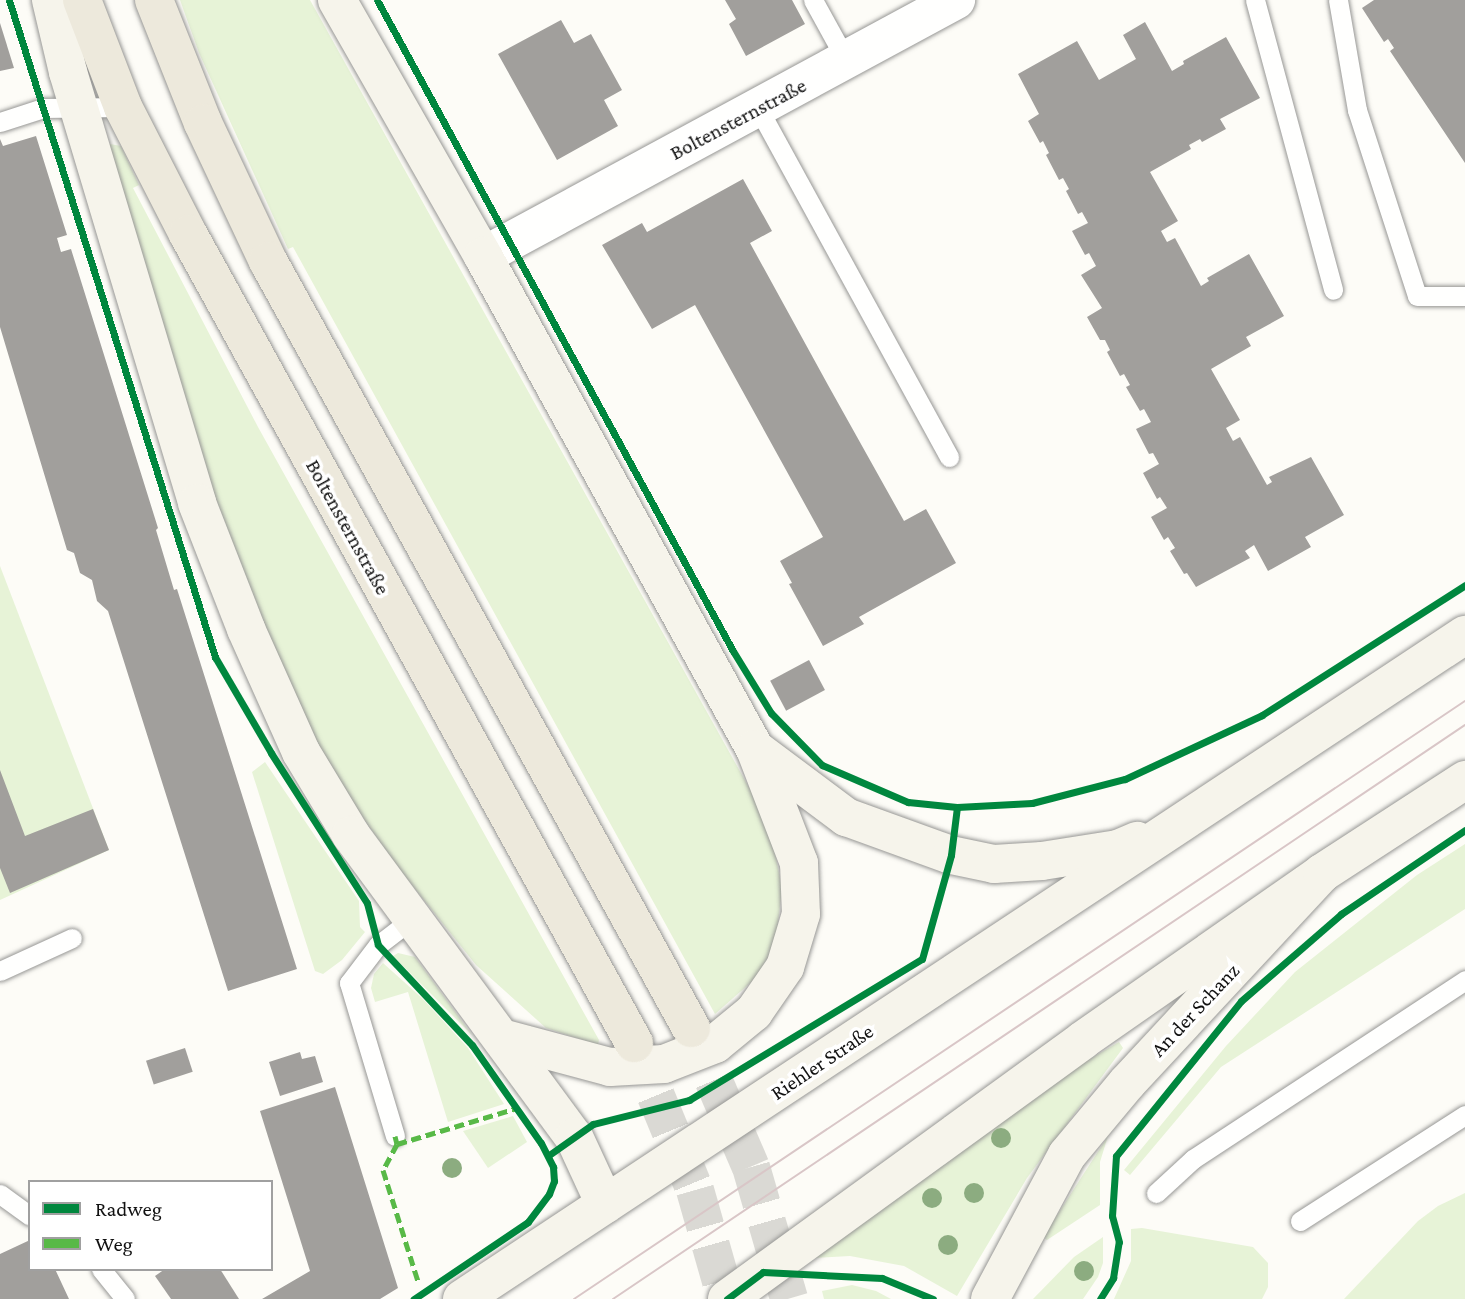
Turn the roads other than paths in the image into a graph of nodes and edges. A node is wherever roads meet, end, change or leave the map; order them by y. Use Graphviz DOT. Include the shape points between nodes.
graph roads {
  1 [pos="51,0"];
  2 [pos="82,0"];
  3 [pos="154,0"];
  4 [pos="337,0"];
  5 [pos="813,0"];
  6 [pos="956,0"];
  7 [pos="1255,0"];
  8 [pos="1338,0"];
  9 [pos="846,60"];
  10 [pos="79,107"];
  11 [pos="123,107"];
  12 [pos="758,108"];
  13 [pos="0,122"];
  14 [pos="483,256"];
  15 [pos="1333,290"];
  16 [pos="1465,296"];
  17 [pos="949,457"];
  18 [pos="1465,635"];
  19 [pos="755,749"];
  20 [pos="1465,780"];
  21 [pos="1181,823"];
  22 [pos="1322,873"];
  23 [pos="413,918"];
  24 [pos="72,938"];
  25 [pos="0,971"];
  26 [pos="1465,980"];
  27 [pos="691,1028"];
  28 [pos="502,1038"];
  29 [pos="634,1043"];
  30 [pos="1465,1115"];
  31 [pos="395,1136"];
  32 [pos="1156,1193"];
  33 [pos="0,1194"];
  34 [pos="605,1204"];
  35 [pos="28,1215"];
  36 [pos="1300,1221"];
  37 [pos="103,1271"];
  38 [pos="125,1299"];
  39 [pos="462,1299"];
  40 [pos="727,1299"];
  41 [pos="990,1299"];
  1 -- 10 [label="main road"];
  2 -- 11 [label="main road, Boltensternstraße"];
  3 -- 27 [label="main road" via="203,123 268,261"];
  4 -- 14 [label="main road"];
  5 -- 9 [label="lane"];
  6 -- 9 [label="street, Boltensternstraße"];
  7 -- 15 [label="lane"];
  8 -- 16 [label="lane" via="1357,110 1417,296"];
  9 -- 12 [label="street, Boltensternstraße"];
  10 -- 11 [label="lane"];
  10 -- 13 [label="lane" via="43,108"];
  10 -- 23 [label="main road" via="197,503 246,629 301,752 351,835"];
  11 -- 29 [label="main road, Boltensternstraße" via="323,481"];
  12 -- 14 [label="street, Boltensternstraße"];
  12 -- 17 [label="lane"];
  14 -- 19 [label="main road"];
  18 -- 21 [label="main road"];
  19 -- 21 [label="main road" via="846,817 951,855 994,864 1118,849"];
  19 -- 28 [label="main road" via="799,863 801,914 785,967 754,1012 715,1044 664,1064 610,1067"];
  20 -- 22 [label="main road, An der Schanz"];
  21 -- 34 [label="main road, Riehler Straße"];
  22 -- 40 [label="main road"];
  22 -- 41 [label="main road, An der Schanz" via="1127,1083 1068,1155"];
  23 -- 28 [label="main road"];
  23 -- 31 [label="lane" via="378,945 349,983"];
  24 -- 25 [label="lane"];
  26 -- 32 [label="lane" via="1192,1159"];
  28 -- 34 [label="main road" via="574,1137"];
  30 -- 36 [label="lane"];
  33 -- 35 [label="lane"];
  34 -- 39 [label="main road, Riehler Straße"];
  37 -- 38 [label="lane"];
}
